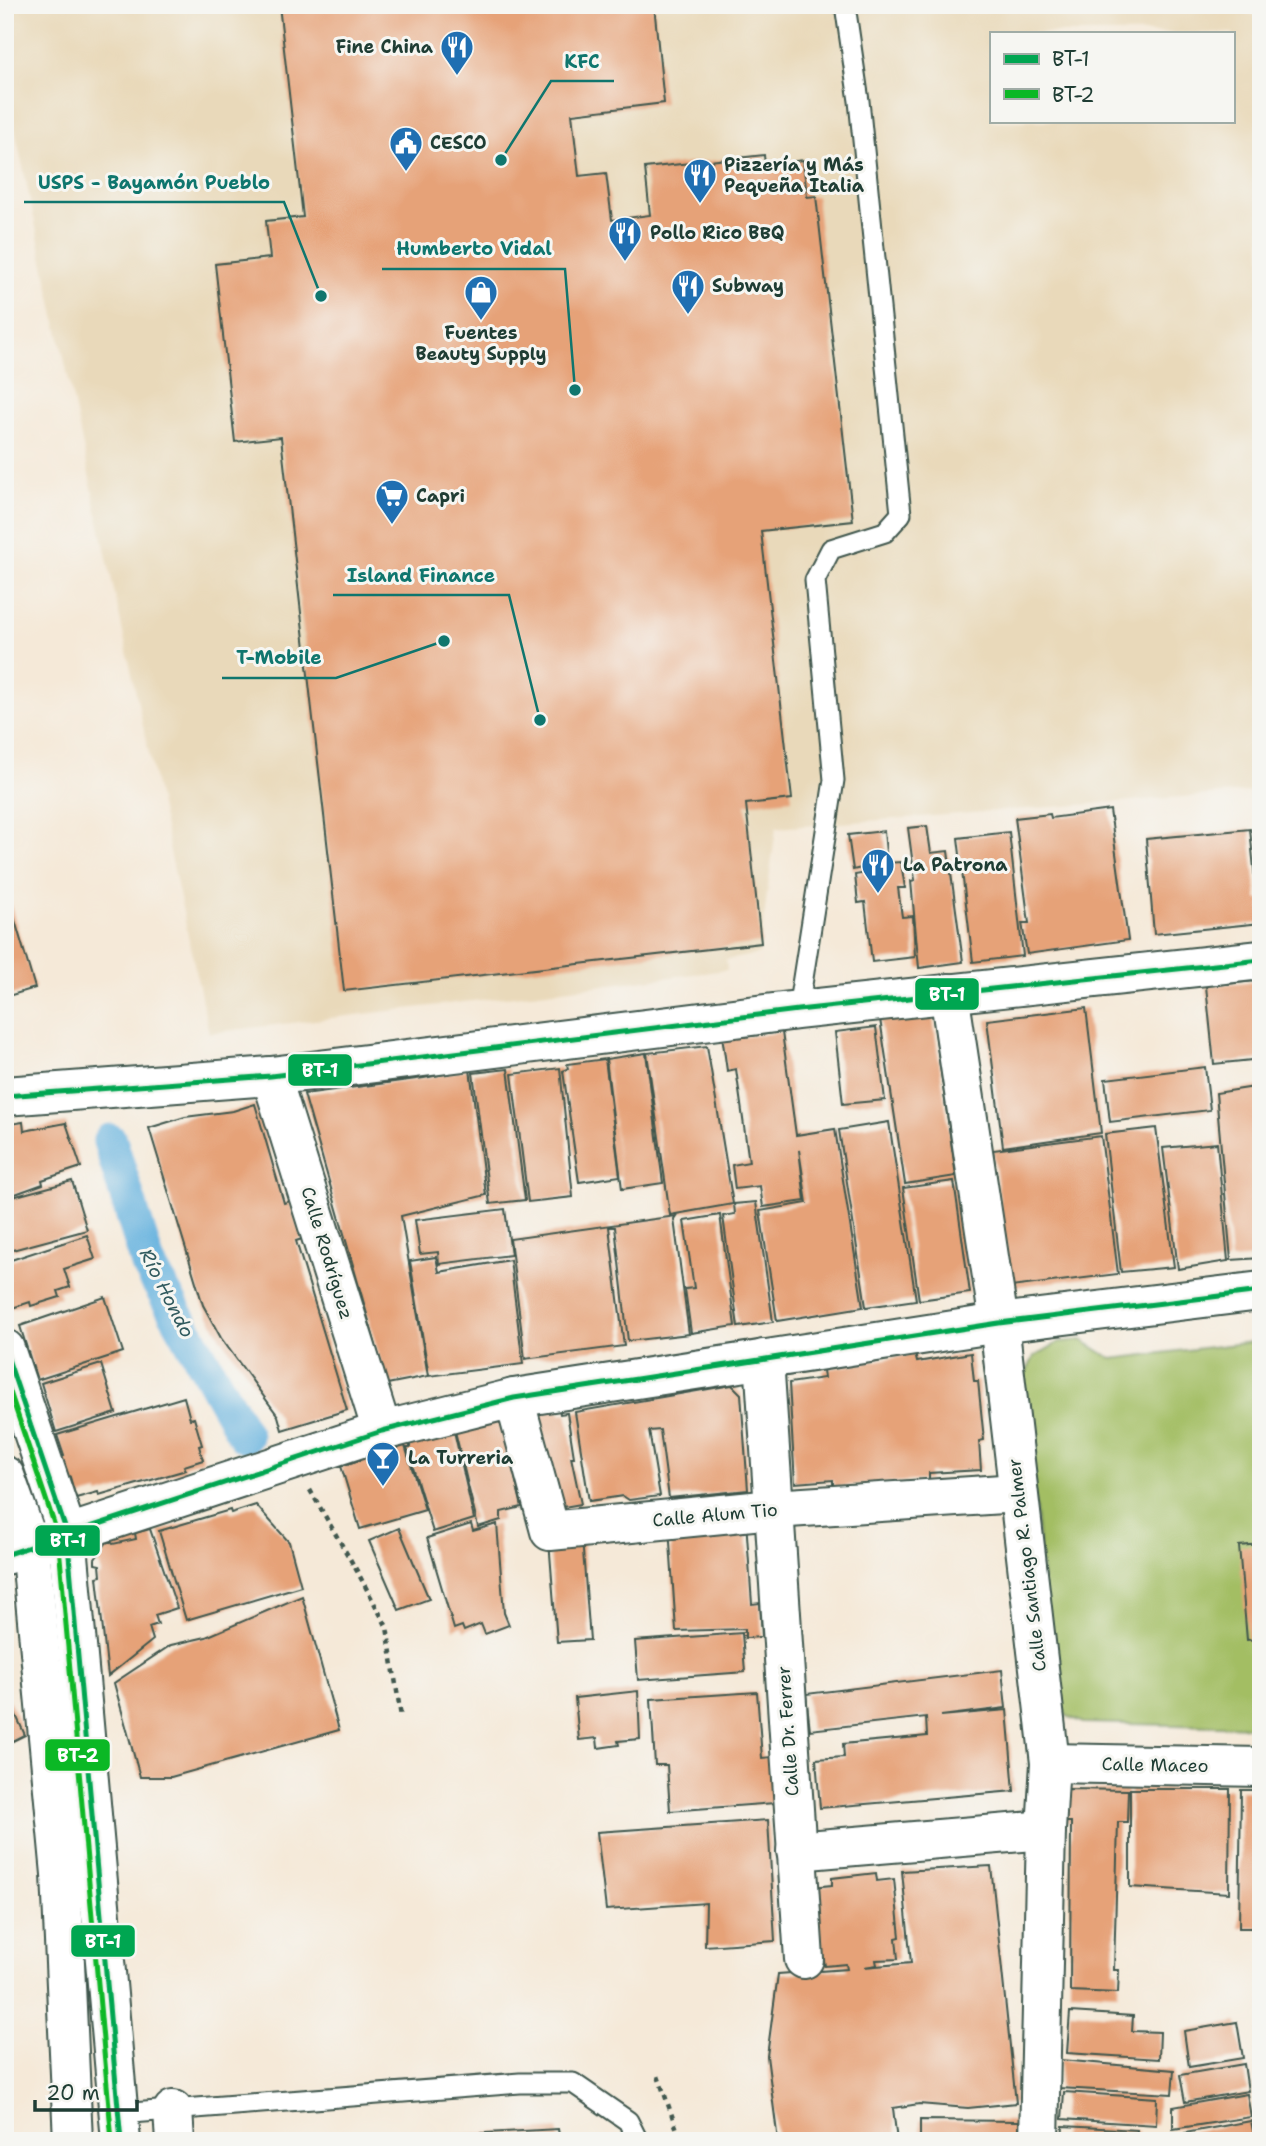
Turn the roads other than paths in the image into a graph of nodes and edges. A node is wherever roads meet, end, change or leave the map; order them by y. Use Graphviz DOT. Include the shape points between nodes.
graph roads {
  1 [pos="845,5"];
  2 [pos="1261,960"];
  3 [pos="949,993"];
  4 [pos="798,1010"];
  5 [pos="271,1076"];
  6 [pos="15,1096"];
  7 [pos="1261,1291"];
  8 [pos="999,1323"];
  9 [pos="5,1349"];
  10 [pos="764,1359"];
  11 [pos="513,1398"];
  12 [pos="382,1431"];
  13 [pos="5,1476"];
  14 [pos="1018,1493"];
  15 [pos="773,1509"];
  16 [pos="67,1533"];
  17 [pos="18,1550"];
  18 [pos="1050,1763"];
  19 [pos="1261,1767"];
  20 [pos="1046,1830"];
  21 [pos="796,1851"];
  22 [pos="804,1959"];
  23 [pos="174,2125"];
  24 [pos="120,2127"];
  25 [pos="73,2141"];
  26 [pos="638,2141"];
  27 [pos="1039,2141"];
  1 -- 4 [label="lane" via="901,514 885,532 831,549 816,580 834,780"];
  2 -- 3 [label="street"];
  3 -- 4 [label="street"];
  3 -- 8 [label="street, Calle Santiago R. Palmer"];
  4 -- 5 [label="street"];
  5 -- 6 [label="street"];
  5 -- 12 [label="street, Calle Rodríguez"];
  7 -- 8 [label="street"];
  8 -- 10 [label="street"];
  8 -- 14 [label="street, Calle Santiago R. Palmer"];
  9 -- 16 [label="street"];
  10 -- 11 [label="street"];
  10 -- 15 [label="street, Calle Dr. Ferrer"];
  11 -- 12 [label="street"];
  11 -- 15 [label="street, Calle Alum Tio" via="550,1531"];
  12 -- 16 [label="street"];
  13 -- 17 [label="street"];
  14 -- 15 [label="street, Calle Alum Tio"];
  14 -- 18 [label="street, Calle Santiago R. Palmer"];
  15 -- 21 [label="street, Calle Dr. Ferrer"];
  16 -- 17 [label="street"];
  16 -- 24 [label="street"];
  17 -- 25 [label="street" via="61,1874"];
  18 -- 19 [label="street, Calle Maceo"];
  18 -- 20 [label="street, Calle Santiago R. Palmer"];
  20 -- 21 [label="street"];
  20 -- 27 [label="street, Calle Santiago R. Palmer"];
  21 -- 22 [label="street, Calle Dr. Ferrer"];
  23 -- 24 [label="lane"];
  23 -- 26 [label="lane" via="520,2083 573,2083 628,2121"];
}
